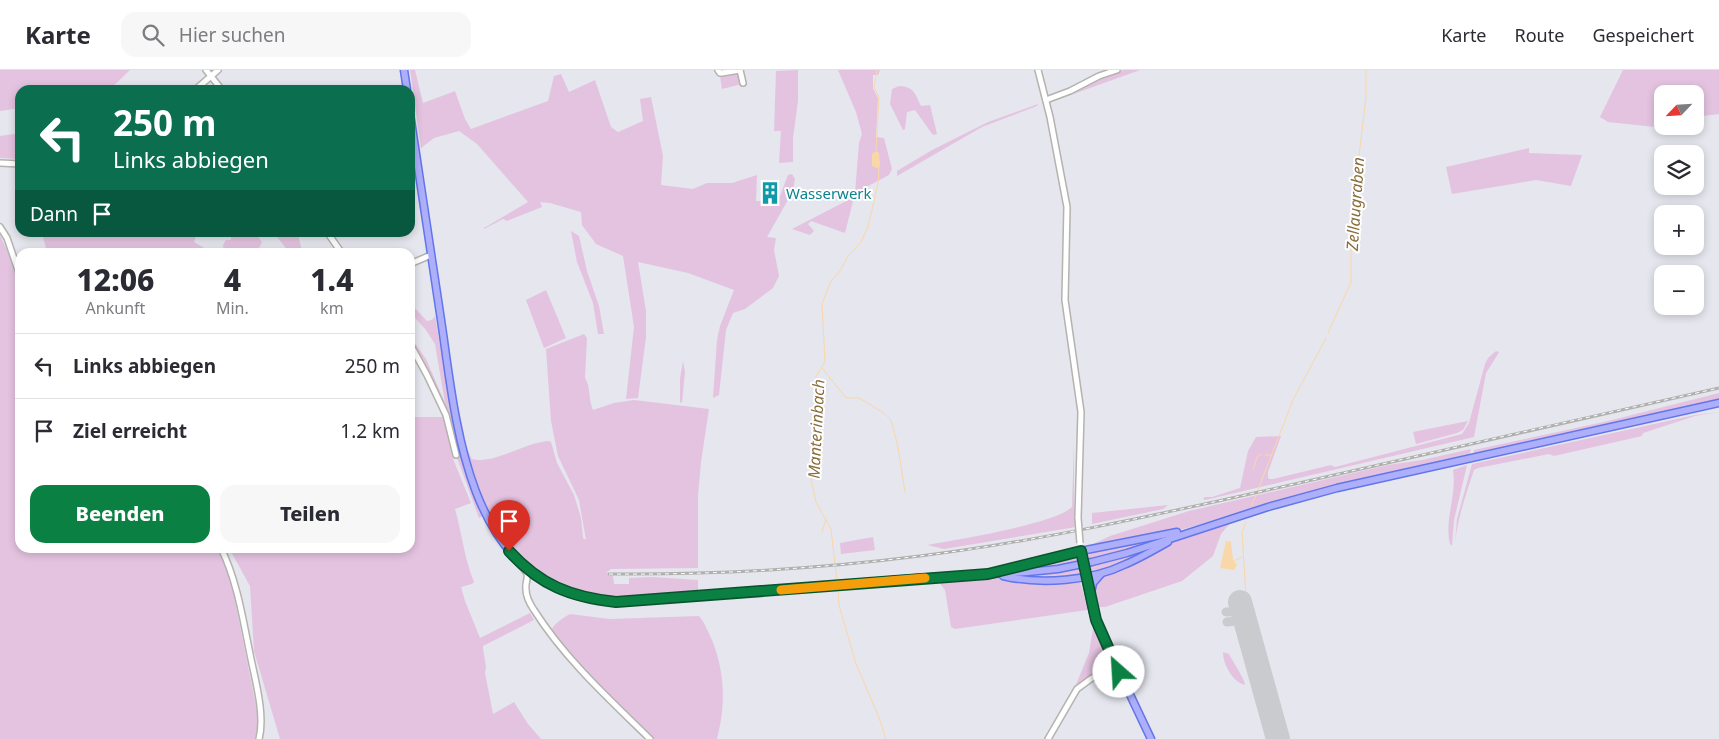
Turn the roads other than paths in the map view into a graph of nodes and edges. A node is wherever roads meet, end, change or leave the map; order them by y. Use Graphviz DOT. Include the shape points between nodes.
graph roads {
  1 [pos="206,70"];
  2 [pos="218,70"];
  3 [pos="404,70"];
  4 [pos="718,70"];
  5 [pos="740,70"];
  6 [pos="1038,70"];
  7 [pos="1117,70"];
  8 [pos="211,76"];
  9 [pos="743,83"];
  10 [pos="201,85"];
  11 [pos="218,85"];
  12 [pos="406,85"];
  13 [pos="1046,100"];
  14 [pos="415,148"];
  15 [pos="0,163"];
  16 [pos="15,164"];
  17 [pos="0,227"];
  18 [pos="330,237"];
  19 [pos="338,248"];
  20 [pos="431,256"];
  21 [pos="15,261"];
  22 [pos="415,262"];
  23 [pos="415,353"];
  24 [pos="1719,403"];
  25 [pos="456,455"];
  26 [pos="1214,524"];
  27 [pos="1196,530"];
  28 [pos="509,551"];
  29 [pos="1082,552"];
  30 [pos="223,553"];
  31 [pos="992,574"];
  32 [pos="1101,574"];
  33 [pos="1085,575"];
  34 [pos="1090,599"];
  35 [pos="1112,669"];
  36 [pos="259,739"];
  37 [pos="650,739"];
  38 [pos="1048,739"];
  39 [pos="1151,739"];
  1 -- 8 [label="street"];
  2 -- 8 [label="street"];
  3 -- 12 [label="main road"];
  4 -- 5 [label="street" via="722,73"];
  5 -- 9 [label="street"];
  6 -- 13 [label="street"];
  7 -- 13 [label="street"];
  8 -- 10 [label="street"];
  8 -- 11 [label="street"];
  13 -- 29 [label="street, bridge" via="1067,207 1065,300 1080,412 1078,518"];
  14 -- 20 [label="main road"];
  15 -- 16 [label="street"];
  17 -- 21 [label="street"];
  18 -- 19 [label="street"];
  20 -- 22 [label="street"];
  20 -- 28 [label="main road" via="454,411 470,474 488,520"];
  23 -- 25 [label="street" via="446,415"];
  24 -- 26 [label="main road" via="1337,488"];
  26 -- 27 [label="main road"];
  26 -- 29 [label="main road"];
  27 -- 31 [label="main road" via="1092,562"];
  27 -- 32 [label="main road"];
  28 -- 31 [label="main road" via="530,572 552,586 582,597 616,602"];
  28 -- 37 [label="street" via="527,572 526,591 530,603 556,640 591,681"];
  29 -- 31 [label="main road"];
  29 -- 33 [label="main road, bridge"];
  30 -- 36 [label="street" via="237,592 254,673 261,722"];
  31 -- 33 [label="main road" via="1046,580"];
  32 -- 33 [label="main road"];
  32 -- 34 [label="main road" via="1093,583"];
  33 -- 34 [label="main road"];
  34 -- 35 [label="main road"];
  35 -- 38 [label="street" via="1077,689"];
  35 -- 39 [label="main road" via="1121,674"];
}
